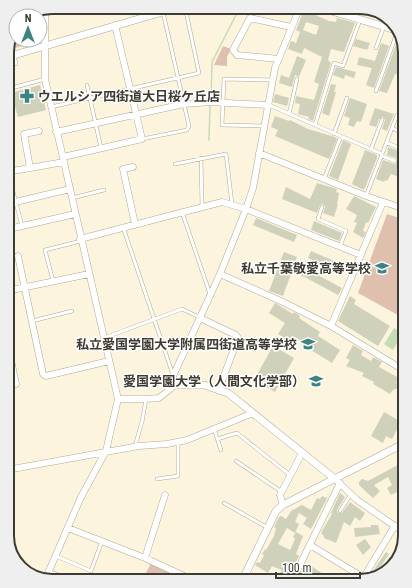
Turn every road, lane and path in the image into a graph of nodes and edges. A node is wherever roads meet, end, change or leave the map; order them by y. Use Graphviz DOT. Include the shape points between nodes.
graph roads {
  1 [pos="149,14"];
  2 [pos="163,14"];
  3 [pos="186,14"];
  4 [pos="297,14"];
  5 [pos="342,14"];
  6 [pos="360,19"];
  7 [pos="115,25"];
  8 [pos="384,26"];
  9 [pos="291,27"];
  10 [pos="389,28"];
  11 [pos="395,38"];
  12 [pos="48,46"];
  13 [pos="41,48"];
  14 [pos="45,48"];
  15 [pos="376,48"];
  16 [pos="14,55"];
  17 [pos="278,59"];
  18 [pos="14,61"];
  19 [pos="16,64"];
  20 [pos="45,78"];
  21 [pos="178,79"];
  22 [pos="272,80"];
  23 [pos="298,80"];
  24 [pos="87,85"];
  25 [pos="14,87"];
  26 [pos="130,89"];
  27 [pos="376,91"];
  28 [pos="89,98"];
  29 [pos="347,98"];
  30 [pos="224,102"];
  31 [pos="184,104"];
  32 [pos="267,105"];
  33 [pos="51,107"];
  34 [pos="136,113"];
  35 [pos="289,114"];
  36 [pos="398,115"];
  37 [pos="382,120"];
  38 [pos="95,122"];
  39 [pos="315,125"];
  40 [pos="263,126"];
  41 [pos="392,128"];
  42 [pos="39,131"];
  43 [pos="398,131"];
  44 [pos="56,132"];
  45 [pos="334,134"];
  46 [pos="341,136"];
  47 [pos="142,139"];
  48 [pos="387,143"];
  49 [pos="398,147"];
  50 [pos="101,148"];
  51 [pos="371,149"];
  52 [pos="259,153"];
  53 [pos="382,155"];
  54 [pos="201,158"];
  55 [pos="63,159"];
  56 [pos="395,161"];
  57 [pos="174,164"];
  58 [pos="133,167"];
  59 [pos="30,168"];
  60 [pos="14,171"];
  61 [pos="324,179"];
  62 [pos="70,189"];
  63 [pos="104,190"];
  64 [pos="14,194"];
  65 [pos="366,196"];
  66 [pos="72,198"];
  67 [pos="16,202"];
  68 [pos="382,202"];
  69 [pos="232,204"];
  70 [pos="202,207"];
  71 [pos="322,207"];
  72 [pos="398,207"];
  73 [pos="246,209"];
  74 [pos="182,212"];
  75 [pos="75,214"];
  76 [pos="135,224"];
  77 [pos="22,226"];
  78 [pos="123,227"];
  79 [pos="14,228"];
  80 [pos="81,240"];
  81 [pos="340,246"];
  82 [pos="361,255"];
  83 [pos="18,256"];
  84 [pos="88,274"];
  85 [pos="220,274"];
  86 [pos="53,281"];
  87 [pos="25,287"];
  88 [pos="14,289"];
  89 [pos="210,294"];
  90 [pos="72,311"];
  91 [pos="200,318"];
  92 [pos="154,319"];
  93 [pos="32,321"];
  94 [pos="331,326"];
  95 [pos="104,338"];
  96 [pos="109,361"];
  97 [pos="398,367"];
  98 [pos="14,374"];
  99 [pos="173,376"];
  100 [pos="16,384"];
  101 [pos="175,385"];
  102 [pos="219,389"];
  103 [pos="118,399"];
  104 [pos="146,399"];
  105 [pos="253,413"];
  106 [pos="214,429"];
  107 [pos="217,439"];
  108 [pos="178,442"];
  109 [pos="135,446"];
  110 [pos="398,447"];
  111 [pos="221,450"];
  112 [pos="106,451"];
  113 [pos="302,453"];
  114 [pos="236,461"];
  115 [pos="14,469"];
  116 [pos="290,475"];
  117 [pos="156,478"];
  118 [pos="338,481"];
  119 [pos="282,492"];
  120 [pos="352,492"];
  121 [pos="165,495"];
  122 [pos="224,503"];
  123 [pos="283,505"];
  124 [pos="340,511"];
  125 [pos="394,527"];
  126 [pos="68,528"];
  127 [pos="268,528"];
  128 [pos="398,529"];
  129 [pos="102,541"];
  130 [pos="310,545"];
  131 [pos="56,556"];
  132 [pos="145,558"];
  133 [pos="296,573"];
  134 [pos="48,574"];
  135 [pos="180,574"];
  136 [pos="245,574"];
  137 [pos="355,574"];
  138 [pos="366,574"];
  1 -- 7 [label="street"];
  2 -- 21 [label="lane"];
  3 -- 21 [label="lane" via="199,73"];
  4 -- 9 [label="street"];
  5 -- 6 [label="street"];
  6 -- 8 [label="street"];
  6 -- 39 [label="lane" via="343,66 334,63"];
  7 -- 12 [label="street"];
  7 -- 26 [label="street"];
  8 -- 10 [label="street"];
  8 -- 15 [label="lane"];
  9 -- 17 [label="street"];
  9 -- 17 [label="street" via="250,18 233,50 237,55"];
  11 -- 27 [label="lane"];
  13 -- 16 [label="street"];
  14 -- 20 [label="street"];
  17 -- 22 [label="street"];
  18 -- 19 [label="lane"];
  20 -- 25 [label="lane"];
  20 -- 33 [label="street"];
  21 -- 26 [label="lane"];
  21 -- 31 [label="lane"];
  22 -- 30 [label="lane" via="224,79"];
  22 -- 32 [label="street"];
  23 -- 35 [label="lane"];
  24 -- 28 [label="lane"];
  26 -- 28 [label="lane"];
  26 -- 34 [label="street"];
  28 -- 33 [label="lane"];
  28 -- 38 [label="lane"];
  29 -- 45 [label="lane"];
  30 -- 31 [label="street"];
  30 -- 32 [label="street"];
  30 -- 40 [label="lane" via="222,125"];
  31 -- 34 [label="street"];
  31 -- 47 [label="lane" via="189,126 187,130"];
  32 -- 35 [label="lane"];
  32 -- 40 [label="street"];
  33 -- 44 [label="street"];
  34 -- 38 [label="street"];
  34 -- 47 [label="street"];
  35 -- 39 [label="lane"];
  36 -- 41 [label="lane"];
  37 -- 51 [label="lane"];
  38 -- 44 [label="street"];
  38 -- 50 [label="lane"];
  39 -- 45 [label="lane"];
  40 -- 52 [label="street"];
  41 -- 43 [label="lane"];
  41 -- 48 [label="lane"];
  42 -- 59 [label="street" via="24,134"];
  44 -- 55 [label="street"];
  45 -- 46 [label="lane"];
  46 -- 51 [label="lane"];
  46 -- 61 [label="lane"];
  47 -- 50 [label="street"];
  48 -- 49 [label="lane"];
  48 -- 53 [label="lane"];
  50 -- 55 [label="street"];
  51 -- 53 [label="lane"];
  52 -- 61 [label="street"];
  52 -- 73 [label="street" via="253,188"];
  53 -- 56 [label="lane"];
  53 -- 65 [label="lane"];
  54 -- 57 [label="lane"];
  54 -- 69 [label="lane" via="226,154"];
  54 -- 70 [label="lane"];
  55 -- 59 [label="street"];
  55 -- 62 [label="street"];
  58 -- 76 [label="street" via="123,169"];
  59 -- 60 [label="street"];
  61 -- 65 [label="street"];
  62 -- 66 [label="street"];
  62 -- 67 [label="street"];
  63 -- 66 [label="lane"];
  64 -- 67 [label="lane"];
  65 -- 68 [label="street"];
  66 -- 75 [label="street"];
  67 -- 77 [label="lane"];
  68 -- 72 [label="street"];
  68 -- 82 [label="street"];
  69 -- 70 [label="street" via="222,202"];
  69 -- 73 [label="street"];
  70 -- 74 [label="street"];
  71 -- 81 [label="lane" via="318,219 346,231"];
  73 -- 81 [label="street"];
  73 -- 85 [label="street"];
  74 -- 76 [label="street"];
  74 -- 89 [label="lane"];
  75 -- 77 [label="street"];
  75 -- 80 [label="street"];
  76 -- 78 [label="street"];
  77 -- 79 [label="street"];
  78 -- 80 [label="street"];
  78 -- 92 [label="lane"];
  80 -- 84 [label="street"];
  80 -- 86 [label="lane" via="45,250"];
  81 -- 82 [label="street"];
  82 -- 94 [label="street"];
  83 -- 87 [label="street"];
  84 -- 86 [label="street"];
  84 -- 95 [label="street"];
  85 -- 89 [label="street"];
  85 -- 94 [label="street"];
  86 -- 87 [label="street"];
  87 -- 88 [label="street"];
  87 -- 93 [label="street"];
  89 -- 91 [label="street"];
  90 -- 93 [label="lane"];
  91 -- 92 [label="lane" via="182,309"];
  91 -- 99 [label="street"];
  91 -- 102 [label="street" via="238,338"];
  92 -- 95 [label="lane"];
  92 -- 99 [label="lane"];
  93 -- 96 [label="street" via="43,374 46,376"];
  94 -- 97 [label="street"];
  95 -- 96 [label="street"];
  96 -- 103 [label="street"];
  98 -- 100 [label="street"];
  99 -- 101 [label="street"];
  101 -- 102 [label="street" via="200,385"];
  101 -- 104 [label="street" via="159,398"];
  102 -- 105 [label="street" via="234,397"];
  103 -- 104 [label="street"];
  103 -- 112 [label="street"];
  104 -- 109 [label="lane"];
  105 -- 106 [label="street"];
  105 -- 113 [label="street"];
  106 -- 107 [label="lane"];
  106 -- 108 [label="street"];
  107 -- 111 [label="lane"];
  107 -- 116 [label="lane" via="237,433"];
  108 -- 109 [label="street"];
  108 -- 117 [label="lane" via="178,476"];
  109 -- 112 [label="street"];
  110 -- 118 [label="street"];
  112 -- 115 [label="street"];
  112 -- 126 [label="street" via="81,497"];
  113 -- 116 [label="street"];
  113 -- 118 [label="street"];
  114 -- 119 [label="lane"];
  116 -- 119 [label="street"];
  118 -- 120 [label="street"];
  118 -- 123 [label="street"];
  118 -- 130 [label="street"];
  119 -- 123 [label="street" via="280,495"];
  120 -- 124 [label="lane"];
  120 -- 125 [label="street" via="357,500 379,513"];
  121 -- 132 [label="street"];
  122 -- 127 [label="lane"];
  123 -- 127 [label="street" via="276,511"];
  125 -- 128 [label="street"];
  125 -- 138 [label="street"];
  126 -- 129 [label="street"];
  126 -- 131 [label="street"];
  127 -- 136 [label="street"];
  129 -- 131 [label="lane" via="91,571"];
  129 -- 132 [label="street"];
  130 -- 133 [label="street"];
  130 -- 137 [label="street"];
  131 -- 134 [label="street"];
  132 -- 135 [label="street"];
}
